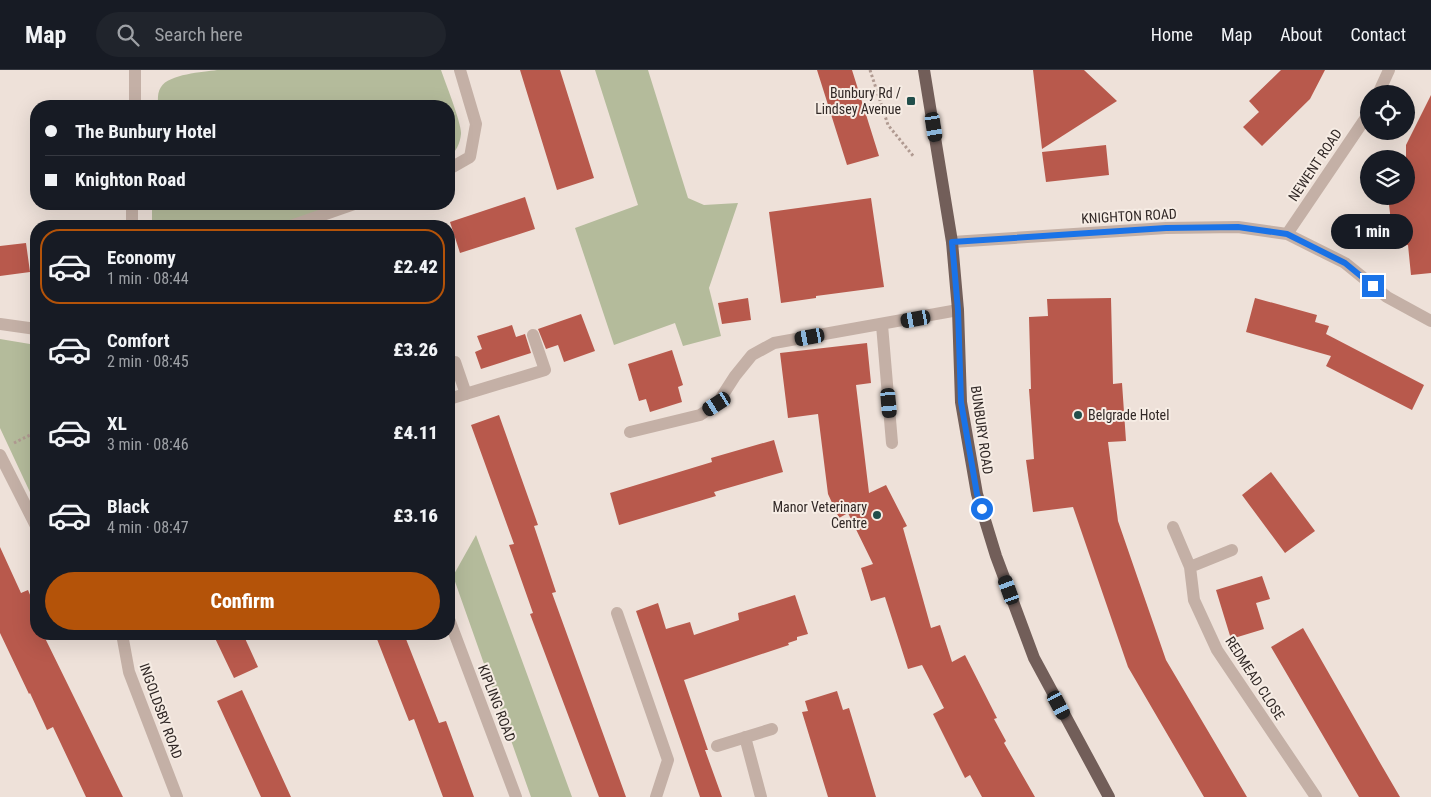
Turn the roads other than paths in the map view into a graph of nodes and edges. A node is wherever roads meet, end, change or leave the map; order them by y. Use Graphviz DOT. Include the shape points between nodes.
graph roads {
  1 [pos="136,70"];
  2 [pos="460,70"];
  3 [pos="924,70"];
  4 [pos="1388,70"];
  5 [pos="1382,85"];
  6 [pos="135,100"];
  7 [pos="1360,125"];
  8 [pos="455,166"];
  9 [pos="337,210"];
  10 [pos="308,220"];
  11 [pos="1287,234"];
  12 [pos="952,242"];
  13 [pos="958,310"];
  14 [pos="1431,321"];
  15 [pos="0,324"];
  16 [pos="882,325"];
  17 [pos="30,328"];
  18 [pos="533,335"];
  19 [pos="455,365"];
  20 [pos="466,394"];
  21 [pos="455,397"];
  22 [pos="630,432"];
  23 [pos="892,443"];
  24 [pos="4,450"];
  25 [pos="30,512"];
  26 [pos="1173,527"];
  27 [pos="1232,550"];
  28 [pos="1190,567"];
  29 [pos="617,613"];
  30 [pos="455,635"];
  31 [pos="123,640"];
  32 [pos="772,728"];
  33 [pos="745,737"];
  34 [pos="717,746"];
  35 [pos="177,797"];
  36 [pos="516,797"];
  37 [pos="656,797"];
  38 [pos="761,797"];
  39 [pos="1109,797"];
  40 [pos="1316,797"];
  1 -- 6 [label="street"];
  2 -- 8 [label="street" via="476,124 470,157"];
  3 -- 12 [label="main road, BUNBURY ROAD"];
  4 -- 5 [label="street"];
  7 -- 11 [label="street, NEWENT ROAD"];
  9 -- 10 [label="street"];
  11 -- 12 [label="street, KNIGHTON ROAD" via="1238,227 1166,228"];
  11 -- 14 [label="street, KNIGHTON ROAD" via="1345,263 1387,297"];
  12 -- 13 [label="main road, BUNBURY ROAD"];
  13 -- 16 [label="street"];
  13 -- 39 [label="main road, BUNBURY ROAD" via="961,402 979,502 1034,658"];
  15 -- 17 [label="street"];
  16 -- 22 [label="street" via="774,343 752,355 717,404 700,415"];
  16 -- 23 [label="street"];
  18 -- 20 [label="street" via="545,370"];
  19 -- 20 [label="street"];
  20 -- 21 [label="street"];
  24 -- 25 [label="street"];
  26 -- 28 [label="street, REDMEAD CLOSE"];
  27 -- 28 [label="street"];
  28 -- 40 [label="street, REDMEAD CLOSE" via="1194,600 1217,650"];
  29 -- 37 [label="street" via="668,760"];
  30 -- 36 [label="street, KIPLING ROAD"];
  31 -- 35 [label="street, INGOLDSBY ROAD" via="128,672"];
  32 -- 33 [label="street"];
  33 -- 34 [label="street"];
  33 -- 38 [label="street"];
}
